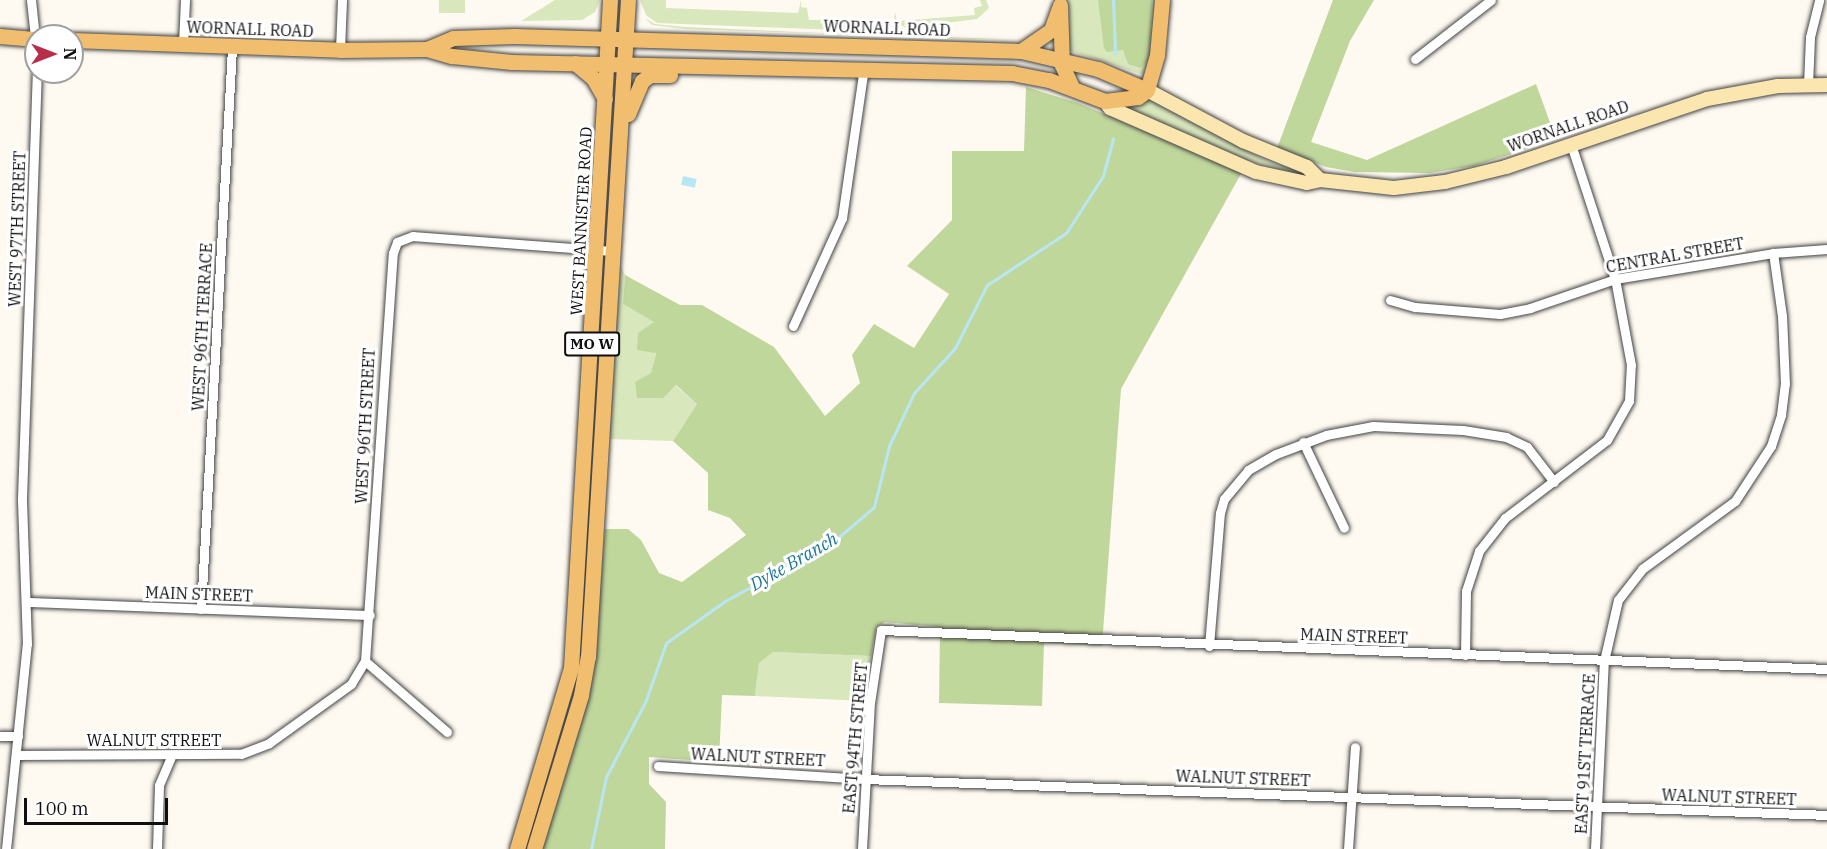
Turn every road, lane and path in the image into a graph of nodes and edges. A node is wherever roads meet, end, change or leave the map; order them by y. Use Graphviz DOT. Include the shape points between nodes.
graph roads {
  1 [pos="32,0"];
  2 [pos="185,0"];
  3 [pos="342,0"];
  4 [pos="610,0"];
  5 [pos="628,0"];
  6 [pos="1162,0"];
  7 [pos="1491,0"];
  8 [pos="1819,0"];
  9 [pos="1060,2"];
  10 [pos="34,24"];
  11 [pos="0,36"];
  12 [pos="609,38"];
  13 [pos="626,38"];
  14 [pos="24,39"];
  15 [pos="84,40"];
  16 [pos="183,44"];
  17 [pos="232,47"];
  18 [pos="427,49"];
  19 [pos="340,50"];
  20 [pos="1021,51"];
  21 [pos="1415,59"];
  22 [pos="1062,60"];
  23 [pos="574,63"];
  24 [pos="608,64"];
  25 [pos="624,65"];
  26 [pos="735,67"];
  27 [pos="864,68"];
  28 [pos="37,84"];
  29 [pos="1808,85"];
  30 [pos="1827,85"];
  31 [pos="1072,87"];
  32 [pos="1147,90"];
  33 [pos="606,99"];
  34 [pos="1105,101"];
  35 [pos="621,143"];
  36 [pos="1570,144"];
  37 [pos="1320,180"];
  38 [pos="1827,249"];
  39 [pos="597,250"];
  40 [pos="614,251"];
  41 [pos="1773,253"];
  42 [pos="1615,279"];
  43 [pos="1390,300"];
  44 [pos="793,326"];
  45 [pos="1303,442"];
  46 [pos="1554,482"];
  47 [pos="1344,528"];
  48 [pos="28,602"];
  49 [pos="201,609"];
  50 [pos="370,615"];
  51 [pos="881,630"];
  52 [pos="1209,646"];
  53 [pos="1465,655"];
  54 [pos="365,661"];
  55 [pos="1604,661"];
  56 [pos="1827,669"];
  57 [pos="447,732"];
  58 [pos="0,736"];
  59 [pos="18,736"];
  60 [pos="1355,747"];
  61 [pos="16,755"];
  62 [pos="171,757"];
  63 [pos="658,766"];
  64 [pos="865,779"];
  65 [pos="1352,797"];
  66 [pos="1599,808"];
  67 [pos="1827,815"];
  68 [pos="6,849"];
  69 [pos="157,849"];
  70 [pos="517,849"];
  71 [pos="534,849"];
  72 [pos="862,849"];
  73 [pos="1348,849"];
  74 [pos="1595,849"];
  1 -- 10 [label="street"];
  2 -- 16 [label="street"];
  3 -- 19 [label="street"];
  4 -- 12 [label="main road, WEST BANNISTER ROAD / MO W"];
  5 -- 13 [label="main road, WEST BANNISTER ROAD / MO W"];
  6 -- 32 [label="main road" via="1157,55"];
  7 -- 21 [label="street"];
  8 -- 29 [label="street" via="1810,37"];
  9 -- 20 [label="main road" via="1051,30"];
  9 -- 22 [label="main road"];
  11 -- 14 [label="main road"];
  12 -- 13 [label="main road, WORNALL ROAD"];
  12 -- 18 [label="main road, WORNALL ROAD" via="453,38"];
  12 -- 24 [label="main road, WEST BANNISTER ROAD / MO W"];
  13 -- 20 [label="main road, WORNALL ROAD"];
  13 -- 25 [label="main road, WEST BANNISTER ROAD / MO W"];
  15 -- 16 [label="main road, WORNALL ROAD"];
  16 -- 17 [label="main road, WORNALL ROAD"];
  17 -- 19 [label="main road, WORNALL ROAD"];
  17 -- 49 [label="street, WEST 96TH TERRACE"];
  18 -- 19 [label="main road, WORNALL ROAD"];
  18 -- 23 [label="main road, WORNALL ROAD" via="452,56 503,61"];
  20 -- 22 [label="main road, WORNALL ROAD"];
  22 -- 31 [label="main road"];
  22 -- 32 [label="main road, WORNALL ROAD" via="1098,69"];
  23 -- 24 [label="main road, WORNALL ROAD"];
  23 -- 33 [label="main road" via="593,78"];
  24 -- 25 [label="main road, WORNALL ROAD"];
  24 -- 33 [label="main road, WEST BANNISTER ROAD / MO W"];
  25 -- 26 [label="main road, WORNALL ROAD"];
  25 -- 35 [label="main road, WEST BANNISTER ROAD / MO W"];
  26 -- 27 [label="main road, WORNALL ROAD"];
  26 -- 35 [label="main road" via="719,74 650,75 636,88"];
  27 -- 31 [label="main road, WORNALL ROAD" via="1012,73"];
  27 -- 44 [label="street" via="842,218"];
  28 -- 48 [label="street, WEST 97TH STREET" via="22,498"];
  29 -- 30 [label="main road, WORNALL ROAD"];
  29 -- 36 [label="main road, WORNALL ROAD" via="1707,99"];
  31 -- 34 [label="main road, WORNALL ROAD"];
  32 -- 34 [label="main road" via="1138,96"];
  32 -- 37 [label="main road, WORNALL ROAD" via="1243,141 1307,167"];
  33 -- 39 [label="main road, WEST BANNISTER ROAD / MO W"];
  34 -- 37 [label="main road, WORNALL ROAD" via="1110,108 1256,172 1307,183"];
  35 -- 40 [label="main road, WEST BANNISTER ROAD / MO W"];
  36 -- 37 [label="main road, WORNALL ROAD" via="1506,167 1421,186 1384,188"];
  36 -- 42 [label="street"];
  38 -- 41 [label="street, CENTRAL STREET"];
  39 -- 40 [label="street"];
  39 -- 50 [label="street, WEST 96TH STREET" via="413,236 399,240 393,253 381,384"];
  39 -- 70 [label="main road, WEST BANNISTER ROAD / MO W" via="575,623 564,698"];
  40 -- 71 [label="main road, WEST BANNISTER ROAD / MO W" via="592,621 581,694"];
  41 -- 42 [label="street, CENTRAL STREET"];
  41 -- 55 [label="street, EAST 91ST TERRACE" via="1782,316 1785,384 1771,446 1735,501 1642,569 1627,585 1611,620"];
  42 -- 43 [label="street, CENTRAL STREET" via="1500,314 1415,307"];
  42 -- 46 [label="street" via="1631,365 1629,401 1607,440"];
  45 -- 46 [label="street" via="1373,426 1487,433 1527,447"];
  45 -- 47 [label="street"];
  45 -- 52 [label="street" via="1248,470 1234,483 1222,505"];
  46 -- 53 [label="street" via="1505,518 1479,551 1466,591"];
  48 -- 49 [label="street, MAIN STREET"];
  48 -- 59 [label="street, WEST 97TH STREET"];
  49 -- 50 [label="street, MAIN STREET"];
  50 -- 54 [label="street, WEST 96TH STREET"];
  51 -- 52 [label="street, MAIN STREET"];
  51 -- 64 [label="street, EAST 94TH STREET" via="870,703"];
  52 -- 53 [label="street, MAIN STREET"];
  53 -- 55 [label="street, MAIN STREET"];
  54 -- 57 [label="street"];
  54 -- 62 [label="street, WALNUT STREET" via="351,684 269,743 241,754"];
  55 -- 56 [label="street, MAIN STREET"];
  55 -- 66 [label="street, EAST 91ST TERRACE"];
  58 -- 59 [label="street"];
  59 -- 61 [label="street, WEST 97TH STREET"];
  60 -- 65 [label="street"];
  61 -- 62 [label="street, WALNUT STREET"];
  61 -- 68 [label="street, WEST 97TH STREET"];
  62 -- 69 [label="street" via="159,785"];
  63 -- 64 [label="street, WALNUT STREET"];
  64 -- 65 [label="street, WALNUT STREET"];
  64 -- 72 [label="street, EAST 94TH STREET"];
  65 -- 66 [label="street, WALNUT STREET"];
  65 -- 73 [label="street"];
  66 -- 67 [label="street, WALNUT STREET"];
  66 -- 74 [label="street, EAST 91ST TERRACE"];
}
